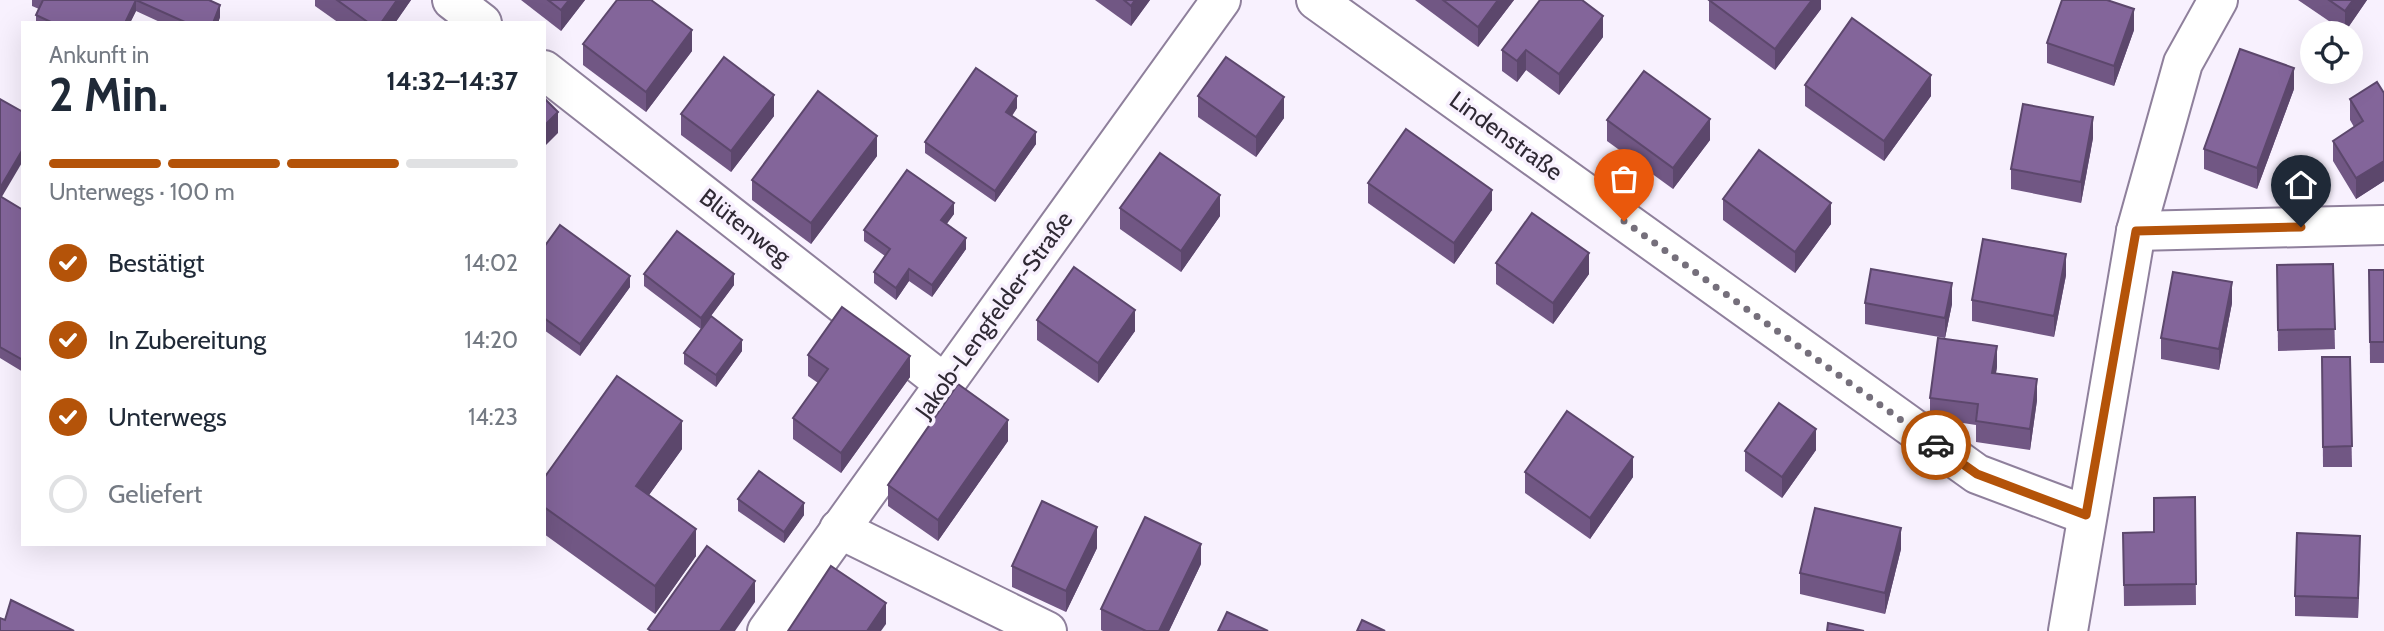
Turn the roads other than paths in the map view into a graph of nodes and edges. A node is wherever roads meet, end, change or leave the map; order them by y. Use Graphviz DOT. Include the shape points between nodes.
graph roads {
  1 [pos="452,0"];
  2 [pos="1221,0"];
  3 [pos="1316,0"];
  4 [pos="2218,0"];
  5 [pos="479,21"];
  6 [pos="546,72"];
  7 [pos="2384,225"];
  8 [pos="2136,231"];
  9 [pos="944,384"];
  10 [pos="2086,515"];
  11 [pos="839,529"];
  12 [pos="767,631"];
  13 [pos="1047,631"];
  14 [pos="2068,631"];
  1 -- 5 [label="street"];
  2 -- 9 [label="street, Jakob-Lengfelder-Straße"];
  3 -- 10 [label="street, Lindenstraße" via="1977,474"];
  4 -- 8 [label="street" via="2183,63"];
  6 -- 9 [label="street, Blütenweg"];
  7 -- 8 [label="street"];
  8 -- 10 [label="street"];
  9 -- 11 [label="street, Jakob-Lengfelder-Straße"];
  10 -- 14 [label="street"];
  11 -- 12 [label="street, Jakob-Lengfelder-Straße"];
  11 -- 13 [label="street"];
}
